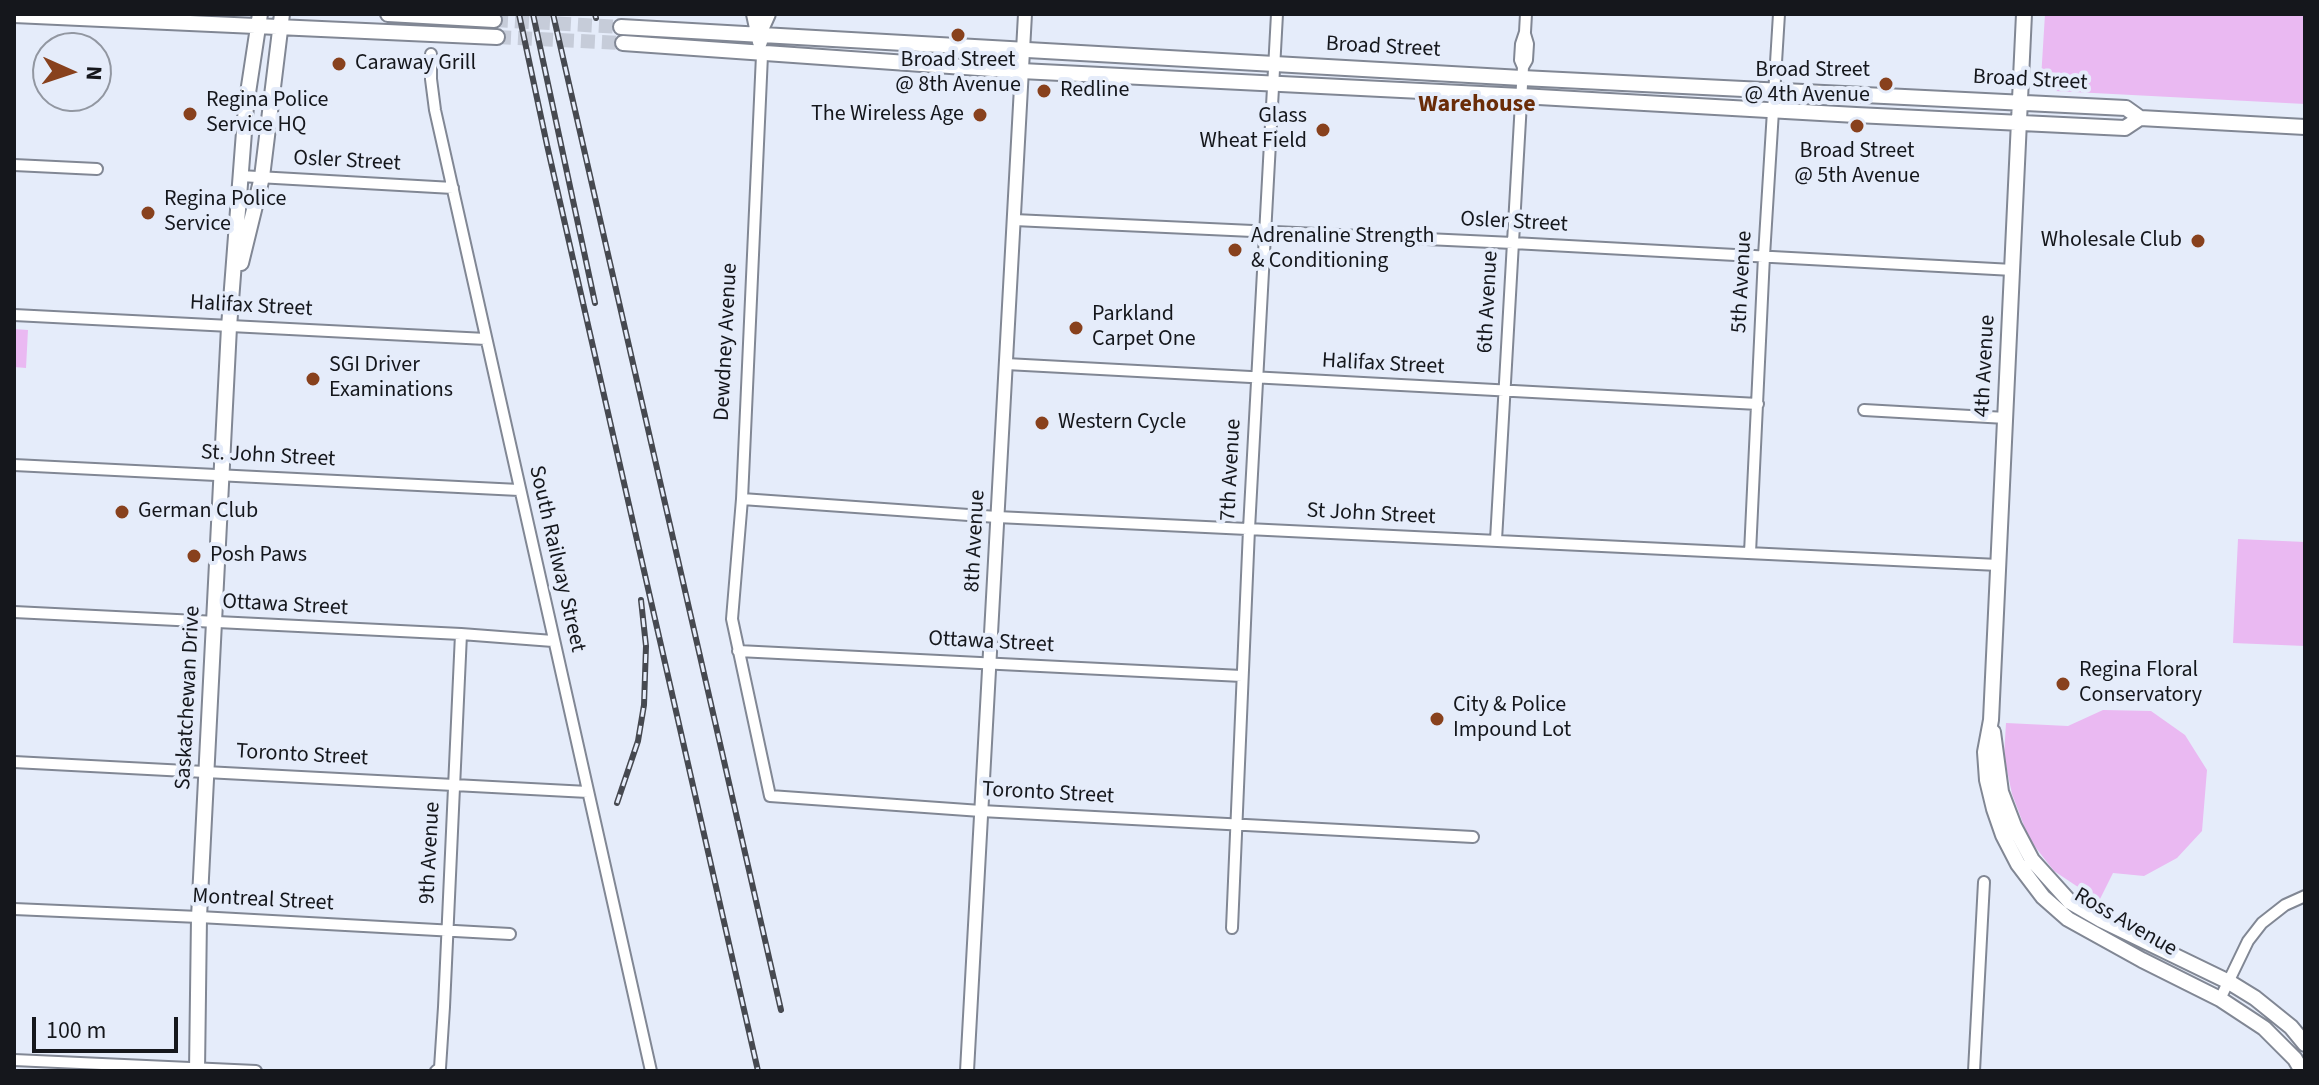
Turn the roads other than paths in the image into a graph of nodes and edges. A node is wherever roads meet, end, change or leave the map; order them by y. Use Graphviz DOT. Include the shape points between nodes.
graph roads {
  1 [pos="388,14"];
  2 [pos="754,14"];
  3 [pos="768,14"];
  4 [pos="1025,14"];
  5 [pos="1277,14"];
  6 [pos="1526,14"];
  7 [pos="1779,14"];
  8 [pos="2024,14"];
  9 [pos="14,15"];
  10 [pos="494,20"];
  11 [pos="260,21"];
  12 [pos="281,21"];
  13 [pos="621,27"];
  14 [pos="759,34"];
  15 [pos="497,37"];
  16 [pos="623,43"];
  17 [pos="1023,49"];
  18 [pos="431,54"];
  19 [pos="762,55"];
  20 [pos="1274,63"];
  21 [pos="1021,71"];
  22 [pos="1522,72"];
  23 [pos="1273,84"];
  24 [pos="1774,91"];
  25 [pos="1521,96"];
  26 [pos="2020,102"];
  27 [pos="1772,111"];
  28 [pos="2140,118"];
  29 [pos="2019,123"];
  30 [pos="2305,127"];
  31 [pos="14,165"];
  32 [pos="97,169"];
  33 [pos="240,176"];
  34 [pos="262,177"];
  35 [pos="453,188"];
  36 [pos="1014,220"];
  37 [pos="1264,232"];
  38 [pos="1513,243"];
  39 [pos="1764,256"];
  40 [pos="2013,270"];
  41 [pos="14,315"];
  42 [pos="229,327"];
  43 [pos="486,339"];
  44 [pos="1006,364"];
  45 [pos="1257,377"];
  46 [pos="1505,392"];
  47 [pos="1758,404"];
  48 [pos="1864,410"];
  49 [pos="2006,418"];
  50 [pos="14,465"];
  51 [pos="221,475"];
  52 [pos="519,490"];
  53 [pos="742,499"];
  54 [pos="997,517"];
  55 [pos="1249,529"];
  56 [pos="1496,540"];
  57 [pos="1750,553"];
  58 [pos="1998,565"];
  59 [pos="14,612"];
  60 [pos="215,623"];
  61 [pos="461,634"];
  62 [pos="553,641"];
  63 [pos="738,651"];
  64 [pos="990,663"];
  65 [pos="1242,676"];
  66 [pos="1991,720"];
  67 [pos="14,762"];
  68 [pos="208,772"];
  69 [pos="454,784"];
  70 [pos="588,792"];
  71 [pos="981,811"];
  72 [pos="1235,824"];
  73 [pos="1473,837"];
  74 [pos="1984,882"];
  75 [pos="2305,896"];
  76 [pos="14,909"];
  77 [pos="199,917"];
  78 [pos="1232,928"];
  79 [pos="447,931"];
  80 [pos="510,934"];
  81 [pos="2229,982"];
  82 [pos="2220,999"];
  83 [pos="2305,1044"];
  84 [pos="14,1060"];
  85 [pos="197,1070"];
  86 [pos="256,1071"];
  87 [pos="436,1071"];
  88 [pos="651,1071"];
  89 [pos="967,1071"];
  90 [pos="1974,1071"];
  91 [pos="2302,1071"];
  1 -- 10 [label="main road"];
  2 -- 14 [label="main road, Dewdney Avenue"];
  3 -- 14 [label="main road"];
  4 -- 17 [label="street, 8th Avenue"];
  5 -- 20 [label="street, 7th Avenue"];
  6 -- 22 [label="street, 6th Avenue" via="1527,60"];
  7 -- 24 [label="street, 5th Avenue"];
  8 -- 26 [label="main road, 4th Avenue"];
  9 -- 11 [label="main road"];
  11 -- 12 [label="main road"];
  11 -- 33 [label="main road, Saskatchewan Drive"];
  12 -- 15 [label="main road"];
  12 -- 34 [label="main road, Saskatchewan Drive"];
  13 -- 14 [label="main road, Broad Street"];
  14 -- 17 [label="main road, Broad Street"];
  14 -- 19 [label="main road, Dewdney Avenue"];
  16 -- 19 [label="main road, Broad Street"];
  17 -- 20 [label="main road, Broad Street"];
  17 -- 21 [label="street, 8th Avenue"];
  18 -- 35 [label="street, South Railway Street" via="435,110"];
  19 -- 21 [label="main road, Broad Street"];
  19 -- 53 [label="street, Dewdney Avenue"];
  20 -- 22 [label="main road, Broad Street"];
  20 -- 23 [label="street, 7th Avenue"];
  21 -- 23 [label="main road, Broad Street"];
  21 -- 36 [label="street, 8th Avenue"];
  22 -- 24 [label="main road, Broad Street"];
  22 -- 25 [label="street, 6th Avenue"];
  23 -- 25 [label="main road, Broad Street"];
  23 -- 37 [label="street, 7th Avenue"];
  24 -- 26 [label="main road, Broad Street"];
  24 -- 27 [label="street, 5th Avenue"];
  25 -- 27 [label="main road, Broad Street"];
  25 -- 38 [label="street, 6th Avenue"];
  26 -- 28 [label="main road, Broad Street" via="2126,108"];
  26 -- 29 [label="main road, 4th Avenue"];
  27 -- 29 [label="main road, Broad Street"];
  27 -- 39 [label="street, 5th Avenue"];
  28 -- 29 [label="main road, Broad Street" via="2125,128"];
  28 -- 30 [label="main road, Broad Street"];
  29 -- 40 [label="main road, 4th Avenue"];
  31 -- 32 [label="street"];
  33 -- 34 [label="street, Osler Street"];
  33 -- 42 [label="main road, Saskatchewan Drive"];
  34 -- 35 [label="street, Osler Street"];
  34 -- 42 [label="main road, Saskatchewan Drive"];
  35 -- 43 [label="street, South Railway Street"];
  36 -- 37 [label="street, Osler Street"];
  36 -- 44 [label="street, 8th Avenue"];
  37 -- 38 [label="street, Osler Street"];
  37 -- 45 [label="street, 7th Avenue"];
  38 -- 39 [label="street, Osler Street"];
  38 -- 46 [label="street, 6th Avenue"];
  39 -- 40 [label="street, Osler Street"];
  39 -- 47 [label="street, 5th Avenue"];
  40 -- 49 [label="main road, 4th Avenue"];
  41 -- 42 [label="street, Halifax Street"];
  42 -- 43 [label="street, Halifax Street"];
  42 -- 51 [label="main road, Saskatchewan Drive"];
  43 -- 52 [label="street, South Railway Street"];
  44 -- 45 [label="street, Halifax Street"];
  44 -- 54 [label="street, 8th Avenue"];
  45 -- 46 [label="street, Halifax Street"];
  45 -- 55 [label="street, 7th Avenue"];
  46 -- 47 [label="street, Halifax Street"];
  46 -- 56 [label="street, 6th Avenue"];
  47 -- 57 [label="street, 5th Avenue"];
  48 -- 49 [label="street"];
  49 -- 58 [label="main road, 4th Avenue"];
  50 -- 51 [label="street, St. John Street"];
  51 -- 52 [label="street, St. John Street"];
  51 -- 60 [label="main road, Saskatchewan Drive"];
  52 -- 62 [label="street, South Railway Street"];
  53 -- 54 [label="street, St John Street"];
  53 -- 63 [label="street, Dewdney Avenue" via="732,619"];
  54 -- 55 [label="street, St John Street"];
  54 -- 64 [label="street, 8th Avenue"];
  55 -- 56 [label="street, St John Street"];
  55 -- 65 [label="street, 7th Avenue"];
  56 -- 57 [label="street, St John Street"];
  57 -- 58 [label="street, St John Street"];
  58 -- 66 [label="main road, 4th Avenue"];
  59 -- 60 [label="street, Ottawa Street"];
  60 -- 61 [label="street, Ottawa Street"];
  60 -- 68 [label="main road, Saskatchewan Drive"];
  61 -- 62 [label="street, Ottawa Street"];
  61 -- 69 [label="street, 9th Avenue"];
  62 -- 70 [label="street, South Railway Street"];
  63 -- 64 [label="street, Ottawa Street"];
  63 -- 71 [label="street, Toronto Street" via="770,796"];
  64 -- 65 [label="street, Ottawa Street"];
  64 -- 71 [label="street, 8th Avenue"];
  65 -- 72 [label="street, 7th Avenue"];
  66 -- 81 [label="main road, Ross Avenue" via="2001,792 2032,860 2049,881 2070,902 2101,920"];
  66 -- 82 [label="main road, Ross Avenue" via="1985,752 1994,809 2018,864 2043,897 2068,919"];
  67 -- 68 [label="street, Toronto Street"];
  68 -- 69 [label="street, Toronto Street"];
  68 -- 77 [label="main road, Saskatchewan Drive"];
  69 -- 70 [label="street, Toronto Street"];
  69 -- 79 [label="street, 9th Avenue"];
  70 -- 88 [label="street, South Railway Street"];
  71 -- 72 [label="street, Toronto Street"];
  71 -- 89 [label="street, 8th Avenue"];
  72 -- 73 [label="street, Toronto Street"];
  72 -- 78 [label="street, 7th Avenue"];
  74 -- 90 [label="street"];
  75 -- 81 [label="street" via="2262,923"];
  76 -- 77 [label="street, Montreal Street"];
  77 -- 79 [label="street, Montreal Street"];
  77 -- 85 [label="main road, Saskatchewan Drive"];
  79 -- 80 [label="street, Montreal Street"];
  79 -- 87 [label="street, 9th Avenue"];
  81 -- 82 [label="street"];
  81 -- 83 [label="main road, Ross Avenue" via="2291,1027"];
  82 -- 91 [label="main road, Ross Avenue" via="2264,1028"];
  84 -- 85 [label="street"];
  85 -- 86 [label="street"];
}
